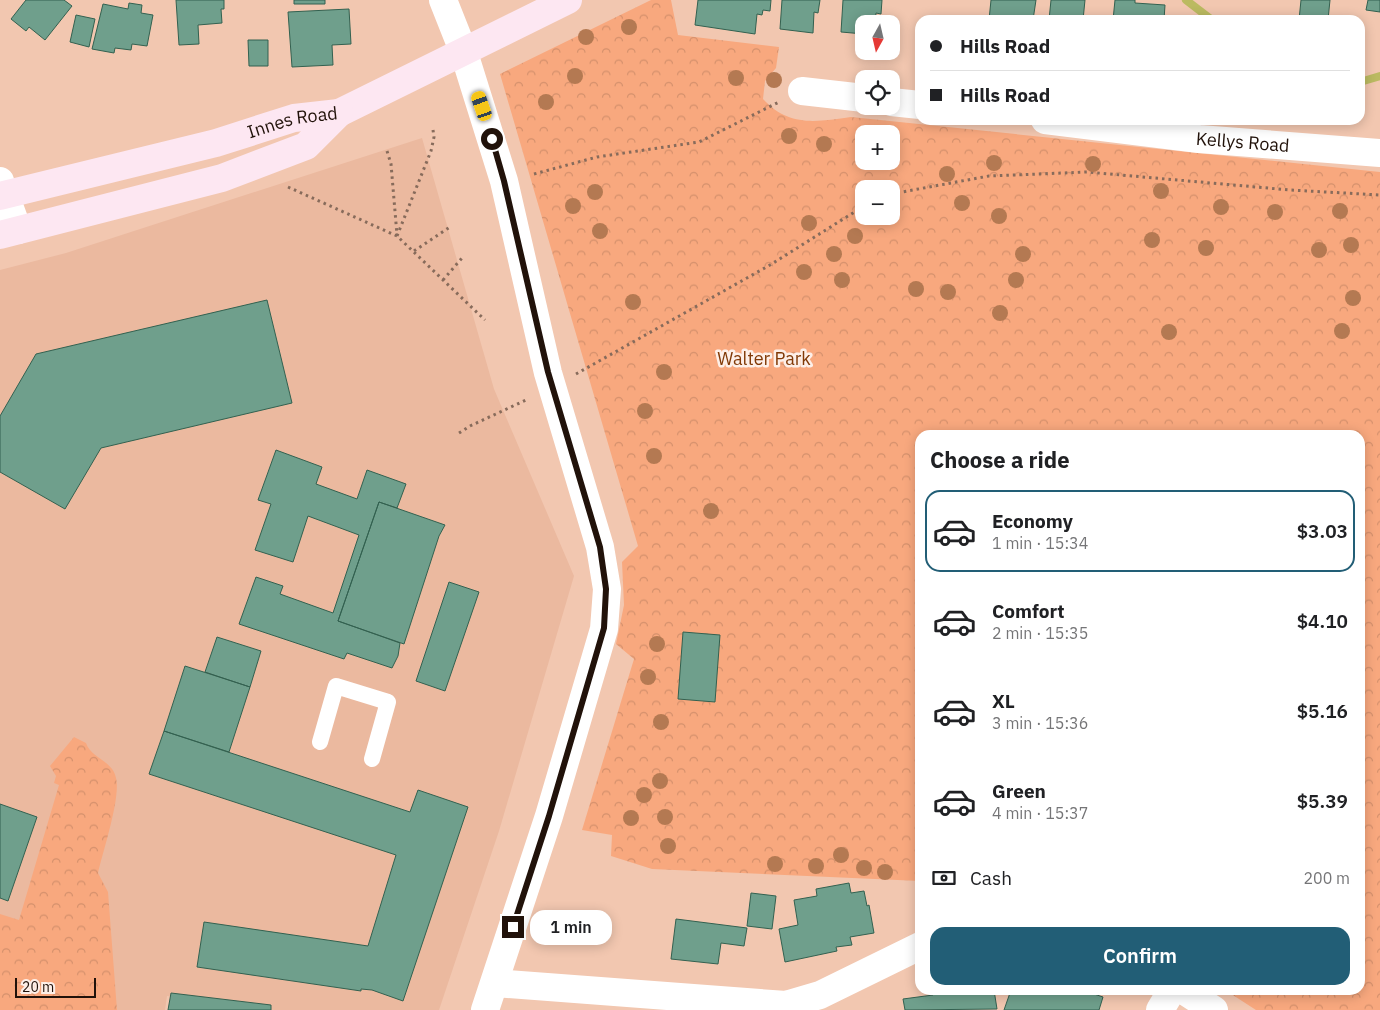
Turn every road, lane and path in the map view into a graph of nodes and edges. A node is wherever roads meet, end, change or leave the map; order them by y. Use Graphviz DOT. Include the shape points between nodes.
graph roads {
  1 [pos="443,0"];
  2 [pos="568,0"];
  3 [pos="464,53"];
  4 [pos="802,91"];
  5 [pos="855,97"];
  6 [pos="900,103"];
  7 [pos="915,104"];
  8 [pos="339,113"];
  9 [pos="1088,125"];
  10 [pos="433,130"];
  11 [pos="387,151"];
  12 [pos="1380,153"];
  13 [pos="534,174"];
  14 [pos="288,187"];
  15 [pos="2,191"];
  16 [pos="900,192"];
  17 [pos="1380,195"];
  18 [pos="855,212"];
  19 [pos="450,227"];
  20 [pos="9,232"];
  21 [pos="397,236"];
  22 [pos="414,251"];
  23 [pos="462,258"];
  24 [pos="444,280"];
  25 [pos="485,320"];
  26 [pos="552,387"];
  27 [pos="459,433"];
  28 [pos="320,742"];
  29 [pos="372,759"];
  30 [pos="915,948"];
  31 [pos="495,983"];
  32 [pos="1169,995"];
  33 [pos="1191,995"];
  34 [pos="486,1010"];
  35 [pos="1160,1010"];
  36 [pos="1214,1010"];
  1 -- 3 [label="street"];
  2 -- 3 [label="main road, Innes Road"];
  3 -- 8 [label="main road, Innes Road"];
  3 -- 26 [label="street" via="504,181"];
  4 -- 5 [label="street"];
  4 -- 13 [label="path" via="699,142 597,157"];
  6 -- 7 [label="street"];
  8 -- 15 [label="main road, Innes Road" via="294,118 216,143"];
  8 -- 20 [label="main road" via="306,146 222,178"];
  9 -- 12 [label="street, Kellys Road"];
  10 -- 21 [label="path" via="430,151"];
  11 -- 21 [label="path"];
  14 -- 21 [label="path"];
  15 -- 20 [label="street"];
  16 -- 17 [label="path" via="988,176 1087,172"];
  18 -- 26 [label="path" via="770,265"];
  19 -- 22 [label="path"];
  21 -- 22 [label="path"];
  22 -- 24 [label="path"];
  23 -- 24 [label="path"];
  24 -- 25 [label="path"];
  26 -- 27 [label="path"];
  26 -- 31 [label="street" via="600,547 606,609 604,628 549,816"];
  28 -- 29 [label="lane" via="336,686 388,702"];
  30 -- 31 [label="street" via="820,995 786,1005"];
  31 -- 34 [label="street"];
  32 -- 35 [label="street"];
  33 -- 36 [label="street"];
}
